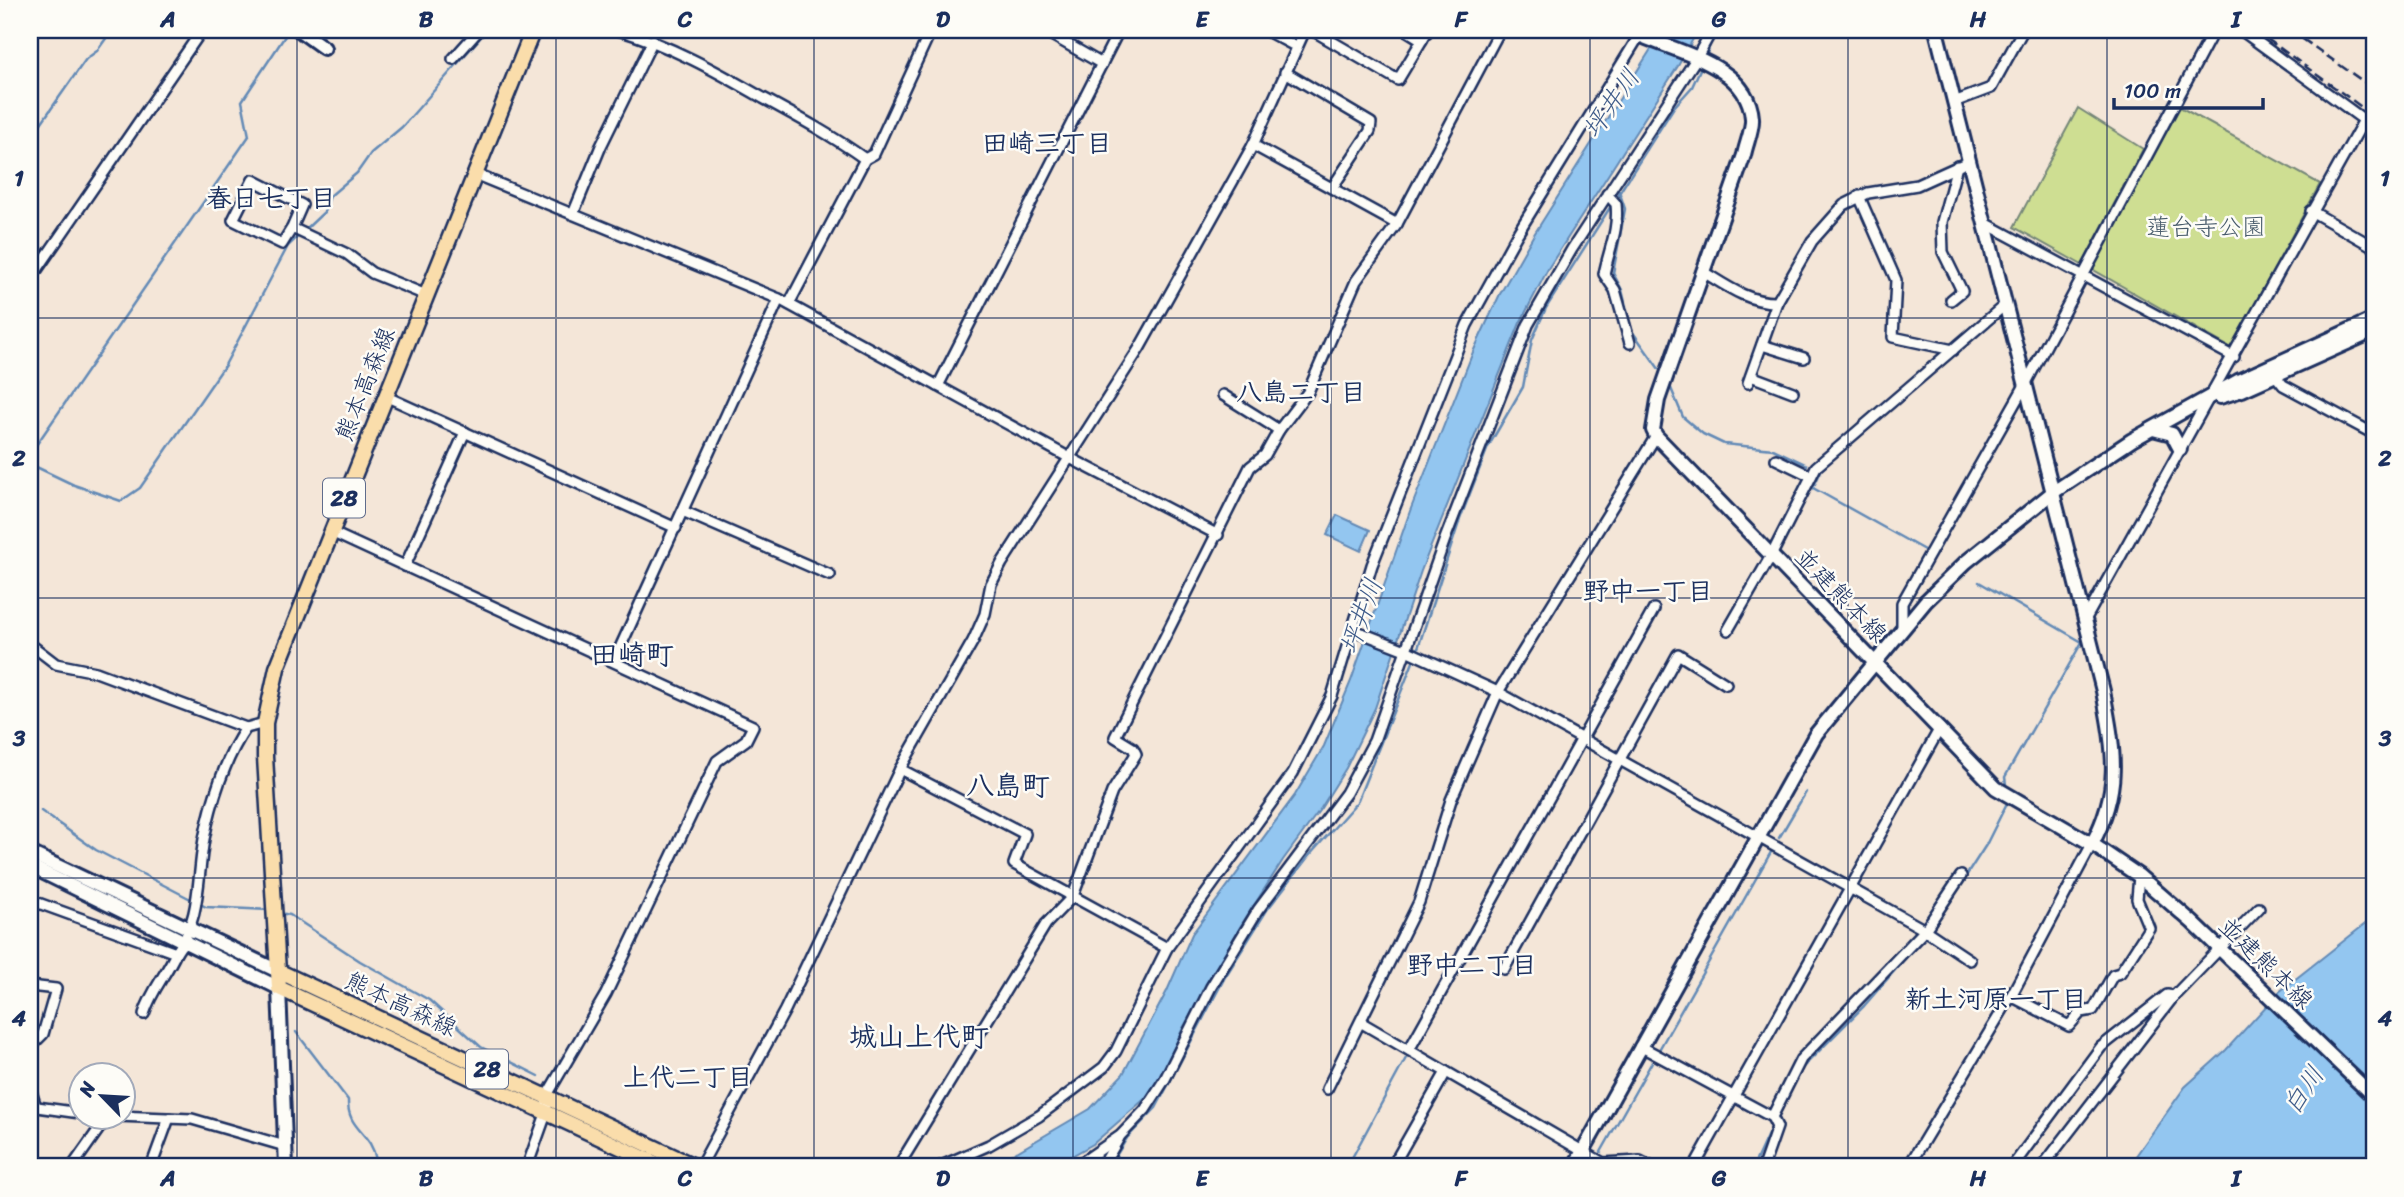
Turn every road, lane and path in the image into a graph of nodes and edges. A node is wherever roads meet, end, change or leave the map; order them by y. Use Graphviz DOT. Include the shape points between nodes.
graph roads {
  1 [pos="202,30"];
  2 [pos="299,30"];
  3 [pos="479,30"];
  4 [pos="533,30"];
  5 [pos="618,30"];
  6 [pos="932,30"];
  7 [pos="1043,30"];
  8 [pos="1119,30"];
  9 [pos="1265,30"];
  10 [pos="1305,30"];
  11 [pos="1312,30"];
  12 [pos="1406,30"];
  13 [pos="1428,30"];
  14 [pos="1500,30"];
  15 [pos="1712,30"];
  16 [pos="1936,30"];
  17 [pos="2023,30"];
  18 [pos="2214,30"];
  19 [pos="2241,30"];
  20 [pos="1637,32"];
  21 [pos="653,40"];
  22 [pos="1422,40"];
  23 [pos="1297,47"];
  24 [pos="324,48"];
  25 [pos="1693,58"];
  26 [pos="453,59"];
  27 [pos="1102,64"];
  28 [pos="1285,72"];
  29 [pos="1954,102"];
  30 [pos="1253,145"];
  31 [pos="865,159"];
  32 [pos="1970,160"];
  33 [pos="1956,166"];
  34 [pos="477,175"];
  35 [pos="1332,188"];
  36 [pos="1606,194"];
  37 [pos="1859,196"];
  38 [pos="2311,211"];
  39 [pos="573,214"];
  40 [pos="1397,224"];
  41 [pos="1987,224"];
  42 [pos="292,229"];
  43 [pos="2374,247"];
  44 [pos="1702,271"];
  45 [pos="2083,274"];
  46 [pos="30,280"];
  47 [pos="426,295"];
  48 [pos="779,299"];
  49 [pos="1951,300"];
  50 [pos="1777,302"];
  51 [pos="789,304"];
  52 [pos="2006,304"];
  53 [pos="2374,318"];
  54 [pos="2374,331"];
  55 [pos="1630,343"];
  56 [pos="1762,345"];
  57 [pos="1953,350"];
  58 [pos="2234,357"];
  59 [pos="1804,358"];
  60 [pos="2275,376"];
  61 [pos="2025,385"];
  62 [pos="938,386"];
  63 [pos="1793,392"];
  64 [pos="1223,395"];
  65 [pos="385,396"];
  66 [pos="2206,401"];
  67 [pos="2153,429"];
  68 [pos="1279,430"];
  69 [pos="465,432"];
  70 [pos="2374,434"];
  71 [pos="1656,436"];
  72 [pos="2180,449"];
  73 [pos="1068,457"];
  74 [pos="1776,459"];
  75 [pos="1811,476"];
  76 [pos="2052,493"];
  77 [pos="685,512"];
  78 [pos="676,528"];
  79 [pos="331,532"];
  80 [pos="1218,535"];
  81 [pos="1772,554"];
  82 [pos="405,566"];
  83 [pos="830,575"];
  84 [pos="1654,609"];
  85 [pos="2085,620"];
  86 [pos="1728,630"];
  87 [pos="1357,632"];
  88 [pos="1902,632"];
  89 [pos="30,644"];
  90 [pos="1404,649"];
  91 [pos="614,661"];
  92 [pos="1876,661"];
  93 [pos="1726,684"];
  94 [pos="1498,692"];
  95 [pos="265,723"];
  96 [pos="246,728"];
  97 [pos="1940,728"];
  98 [pos="1580,739"];
  99 [pos="1619,759"];
  100 [pos="900,769"];
  101 [pos="1758,835"];
  102 [pos="2092,844"];
  103 [pos="30,853"];
  104 [pos="30,866"];
  105 [pos="1961,876"];
  106 [pos="2139,876"];
  107 [pos="1849,887"];
  108 [pos="1073,896"];
  109 [pos="30,900"];
  110 [pos="2259,908"];
  111 [pos="1925,930"];
  112 [pos="187,935"];
  113 [pos="1167,948"];
  114 [pos="2220,948"];
  115 [pos="176,953"];
  116 [pos="1970,960"];
  117 [pos="1504,969"];
  118 [pos="278,971"];
  119 [pos="30,986"];
  120 [pos="279,988"];
  121 [pos="2011,996"];
  122 [pos="2174,996"];
  123 [pos="144,1014"];
  124 [pos="1362,1023"];
  125 [pos="1640,1046"];
  126 [pos="30,1047"];
  127 [pos="1409,1050"];
  128 [pos="1446,1072"];
  129 [pos="30,1088"];
  130 [pos="1327,1090"];
  131 [pos="1733,1096"];
  132 [pos="2374,1097"];
  133 [pos="546,1104"];
  134 [pos="33,1106"];
  135 [pos="66,1111"];
  136 [pos="136,1117"];
  137 [pos="1772,1117"];
  138 [pos="169,1118"];
  139 [pos="98,1130"];
  140 [pos="1120,1136"];
  141 [pos="285,1146"];
  142 [pos="1582,1152"];
  143 [pos="72,1167"];
  144 [pos="151,1167"];
  145 [pos="286,1167"];
  146 [pos="527,1167"];
  147 [pos="663,1167"];
  148 [pos="698,1167"];
  149 [pos="898,1167"];
  150 [pos="940,1167"];
  151 [pos="1075,1167"];
  152 [pos="1102,1167"];
  153 [pos="1392,1167"];
  154 [pos="1574,1167"];
  155 [pos="1652,1167"];
  156 [pos="1695,1167"];
  157 [pos="1763,1167"];
  158 [pos="1908,1167"];
  159 [pos="2012,1167"];
  160 [pos="2042,1167"];
  1 -- 46 [label="street"];
  2 -- 24 [label="street"];
  3 -- 26 [label="street"];
  4 -- 34 [label="main road, 熊本高森線 / 28"];
  5 -- 21 [label="street"];
  6 -- 31 [label="street" via="874,154"];
  7 -- 27 [label="street"];
  8 -- 27 [label="street"];
  9 -- 23 [label="street"];
  10 -- 23 [label="street"];
  11 -- 22 [label="street" via="1398,80"];
  12 -- 22 [label="street"];
  13 -- 22 [label="street"];
  14 -- 40 [label="street"];
  15 -- 25 [label="street"];
  16 -- 29 [label="street"];
  17 -- 29 [label="street" via="1991,88"];
  18 -- 45 [label="street"];
  19 -- 38 [label="street" via="2364,120"];
  20 -- 25 [label="street"];
  20 -- 87 [label="street" via="1489,280 1467,325 1372,565"];
  21 -- 31 [label="street" via="712,69"];
  21 -- 39 [label="street" via="600,146"];
  23 -- 28 [label="street"];
  25 -- 36 [label="street"];
  25 -- 44 [label="street" via="1739,85 1752,119 1744,155"];
  27 -- 62 [label="street"];
  28 -- 30 [label="street"];
  28 -- 35 [label="street" via="1371,123"];
  29 -- 32 [label="street"];
  30 -- 35 [label="street"];
  30 -- 73 [label="street" via="1139,349"];
  31 -- 51 [label="street"];
  32 -- 33 [label="street"];
  32 -- 41 [label="street"];
  33 -- 37 [label="street" via="1917,185"];
  33 -- 49 [label="street" via="1942,222 1943,252 1962,291"];
  34 -- 39 [label="street"];
  34 -- 47 [label="main road, 熊本高森線 / 28"];
  35 -- 40 [label="street"];
  36 -- 55 [label="street" via="1616,204 1618,218 1604,274 1615,290"];
  36 -- 90 [label="street" via="1528,325"];
  37 -- 50 [label="street" via="1828,220"];
  37 -- 57 [label="street" via="1896,280 1893,337"];
  38 -- 43 [label="street"];
  38 -- 58 [label="street"];
  39 -- 48 [label="street"];
  40 -- 68 [label="street" via="1356,281 1308,392"];
  41 -- 45 [label="street"];
  41 -- 52 [label="street"];
  42 -- 42 [label="street" via="282,244 233,220 253,180 302,205"];
  42 -- 47 [label="street" via="347,254 372,273"];
  44 -- 50 [label="street" via="1762,302"];
  44 -- 71 [label="street" via="1658,400"];
  45 -- 58 [label="street"];
  45 -- 61 [label="street"];
  47 -- 65 [label="main road, 熊本高森線 / 28"];
  48 -- 51 [label="street"];
  48 -- 77 [label="street"];
  50 -- 56 [label="street"];
  51 -- 62 [label="street"];
  52 -- 57 [label="street"];
  52 -- 61 [label="street"];
  53 -- 66 [label="street" via="2238,381"];
  54 -- 60 [label="street"];
  56 -- 59 [label="street"];
  56 -- 63 [label="street" via="1750,380"];
  57 -- 75 [label="street" via="1837,446"];
  58 -- 66 [label="street"];
  60 -- 66 [label="street"];
  60 -- 70 [label="street" via="2283,385"];
  61 -- 76 [label="street"];
  61 -- 88 [label="street" via="1902,603"];
  62 -- 73 [label="street"];
  64 -- 68 [label="street"];
  65 -- 69 [label="street"];
  65 -- 79 [label="main road, 熊本高森線 / 28"];
  66 -- 67 [label="street"];
  66 -- 72 [label="street"];
  67 -- 72 [label="street" via="2172,434"];
  67 -- 76 [label="street"];
  68 -- 80 [label="street" via="1265,455 1250,467"];
  69 -- 78 [label="street"];
  69 -- 82 [label="street"];
  71 -- 81 [label="street, 並建熊本線"];
  71 -- 94 [label="street"];
  72 -- 85 [label="street"];
  73 -- 80 [label="street"];
  73 -- 100 [label="street" via="1002,563 973,641"];
  74 -- 75 [label="street"];
  75 -- 81 [label="street"];
  76 -- 85 [label="street"];
  76 -- 88 [label="street" via="1966,562"];
  77 -- 78 [label="street"];
  77 -- 83 [label="street"];
  78 -- 91 [label="street"];
  79 -- 82 [label="street"];
  79 -- 95 [label="main road, 熊本高森線 / 28" via="277,668"];
  80 -- 108 [label="street" via="1115,737 1136,754 1112,792"];
  81 -- 86 [label="street"];
  81 -- 92 [label="street, 並建熊本線"];
  82 -- 91 [label="street"];
  84 -- 98 [label="street"];
  85 -- 102 [label="street" via="2103,691 2115,768 2106,817"];
  87 -- 90 [label="street"];
  87 -- 113 [label="street" via="1311,743 1293,773"];
  88 -- 92 [label="street"];
  89 -- 96 [label="street" via="56,664 96,672"];
  90 -- 94 [label="street"];
  90 -- 140 [label="street" via="1374,741 1346,793 1258,911 1211,986 1165,1079 1145,1110"];
  91 -- 133 [label="street" via="753,726 746,740 717,761 606,994"];
  92 -- 97 [label="street, 並建熊本線"];
  92 -- 101 [label="street" via="1816,734"];
  93 -- 99 [label="street" via="1678,654"];
  94 -- 98 [label="street"];
  94 -- 124 [label="street" via="1451,800 1419,902"];
  95 -- 96 [label="street"];
  95 -- 118 [label="main road, 熊本高森線 / 28"];
  96 -- 112 [label="street" via="234,745 213,807 204,839 196,909"];
  97 -- 102 [label="street, 並建熊本線" via="1996,788"];
  97 -- 107 [label="street"];
  98 -- 99 [label="street"];
  98 -- 127 [label="street"];
  99 -- 101 [label="street"];
  99 -- 117 [label="street"];
  100 -- 108 [label="street" via="1025,834 1014,864"];
  100 -- 148 [label="street" via="785,1010"];
  101 -- 107 [label="street"];
  101 -- 125 [label="street"];
  102 -- 106 [label="street, 並建熊本線"];
  102 -- 121 [label="street"];
  103 -- 112 [label="street"];
  104 -- 112 [label="street"];
  105 -- 111 [label="street"];
  106 -- 114 [label="street, 並建熊本線"];
  106 -- 121 [label="street" via="2137,899 2149,928 2092,1010 2081,1012 2069,1026"];
  107 -- 111 [label="street"];
  107 -- 131 [label="street"];
  108 -- 113 [label="street"];
  108 -- 149 [label="street" via="1046,924"];
  109 -- 115 [label="street"];
  110 -- 114 [label="street"];
  111 -- 116 [label="street"];
  111 -- 137 [label="street" via="1801,1059"];
  112 -- 115 [label="street"];
  112 -- 118 [label="street"];
  112 -- 120 [label="street"];
  113 -- 150 [label="street" via="1104,1067 1039,1116"];
  114 -- 122 [label="street"];
  114 -- 132 [label="street, 並建熊本線"];
  115 -- 123 [label="street" via="165,977 151,992"];
  118 -- 120 [label="main road, 熊本高森線 / 28"];
  118 -- 133 [label="main road, 熊本高森線 / 28"];
  119 -- 126 [label="street" via="56,989 43,1034"];
  120 -- 133 [label="main road, 熊本高森線 / 28"];
  120 -- 141 [label="street"];
  121 -- 158 [label="street"];
  122 -- 159 [label="street" via="2167,995 2102,1047"];
  122 -- 160 [label="street"];
  124 -- 127 [label="street"];
  124 -- 130 [label="street"];
  125 -- 131 [label="street"];
  125 -- 142 [label="street"];
  127 -- 128 [label="street"];
  128 -- 142 [label="street"];
  128 -- 153 [label="street"];
  129 -- 134 [label="street"];
  131 -- 137 [label="street"];
  131 -- 156 [label="street"];
  133 -- 146 [label="street"];
  133 -- 147 [label="main road, 熊本高森線 / 28"];
  133 -- 148 [label="main road, 熊本高森線 / 28"];
  134 -- 135 [label="street"];
  136 -- 138 [label="street"];
  137 -- 157 [label="street" via="1777,1127"];
  138 -- 141 [label="street" via="192,1119"];
  138 -- 144 [label="street"];
  139 -- 143 [label="street"];
  140 -- 151 [label="street"];
  140 -- 152 [label="street"];
  141 -- 145 [label="street"];
  142 -- 154 [label="street"];
  142 -- 155 [label="street" via="1603,1163 1640,1161"];
}
